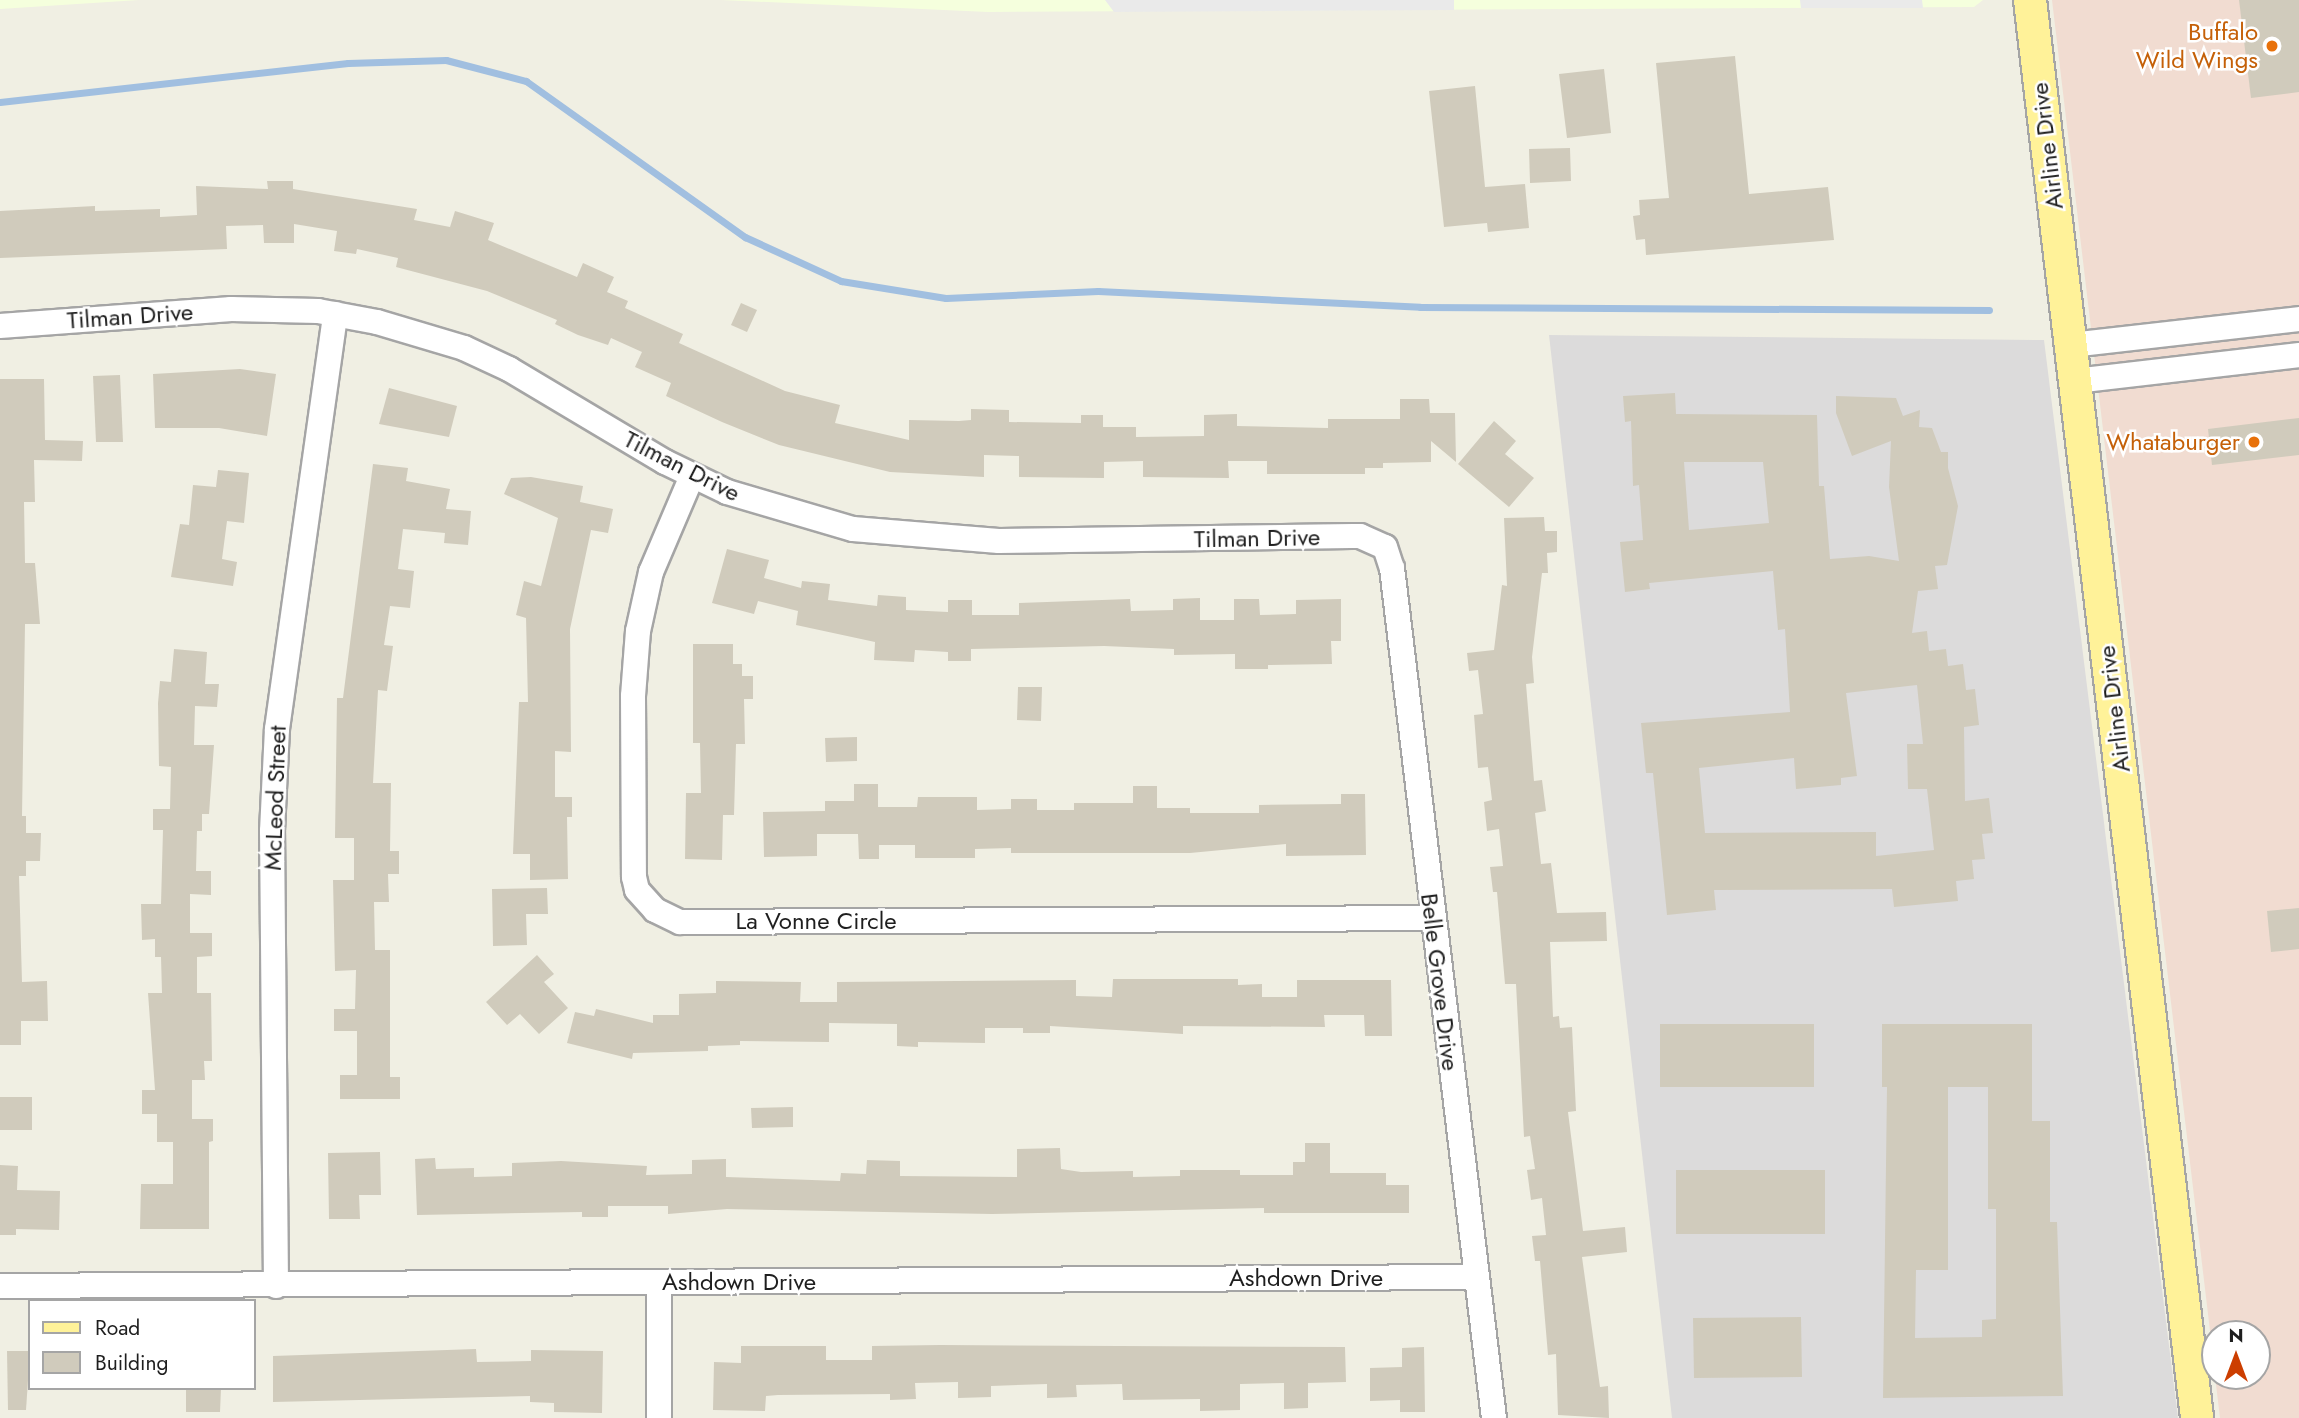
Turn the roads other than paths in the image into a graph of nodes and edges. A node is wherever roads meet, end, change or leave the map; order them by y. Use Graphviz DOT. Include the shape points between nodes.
graph roads {
  1 [pos="2030,0"];
  2 [pos="335,314"];
  3 [pos="2299,319"];
  4 [pos="0,326"];
  5 [pos="2071,345"];
  6 [pos="2299,355"];
  7 [pos="2075,381"];
  8 [pos="692,475"];
  9 [pos="1385,547"];
  10 [pos="1432,918"];
  11 [pos="1477,1277"];
  12 [pos="659,1282"];
  13 [pos="0,1286"];
  14 [pos="276,1286"];
  15 [pos="659,1418"];
  16 [pos="1494,1418"];
  17 [pos="2197,1418"];
  1 -- 5 [label="main road, Airline Drive"];
  2 -- 4 [label="street, Tilman Drive" via="231,309"];
  2 -- 8 [label="street, Tilman Drive" via="464,348 554,394"];
  2 -- 14 [label="street, McLeod Street" via="284,659 275,756"];
  3 -- 5 [label="street"];
  5 -- 7 [label="main road, Airline Drive"];
  6 -- 7 [label="street"];
  7 -- 17 [label="main road, Airline Drive"];
  8 -- 9 [label="street, Tilman Drive" via="773,509 899,536 999,541 1360,536"];
  8 -- 10 [label="street, La Vonne Circle" via="651,572 638,631 633,696 634,877 637,890 655,911 680,922"];
  9 -- 10 [label="street, Belle Grove Drive" via="1392,568"];
  10 -- 11 [label="street, Belle Grove Drive"];
  11 -- 12 [label="street, Ashdown Drive"];
  11 -- 16 [label="street, Belle Grove Drive"];
  12 -- 14 [label="street, Ashdown Drive"];
  12 -- 15 [label="street"];
  13 -- 14 [label="street, Ashdown Drive"];
}
